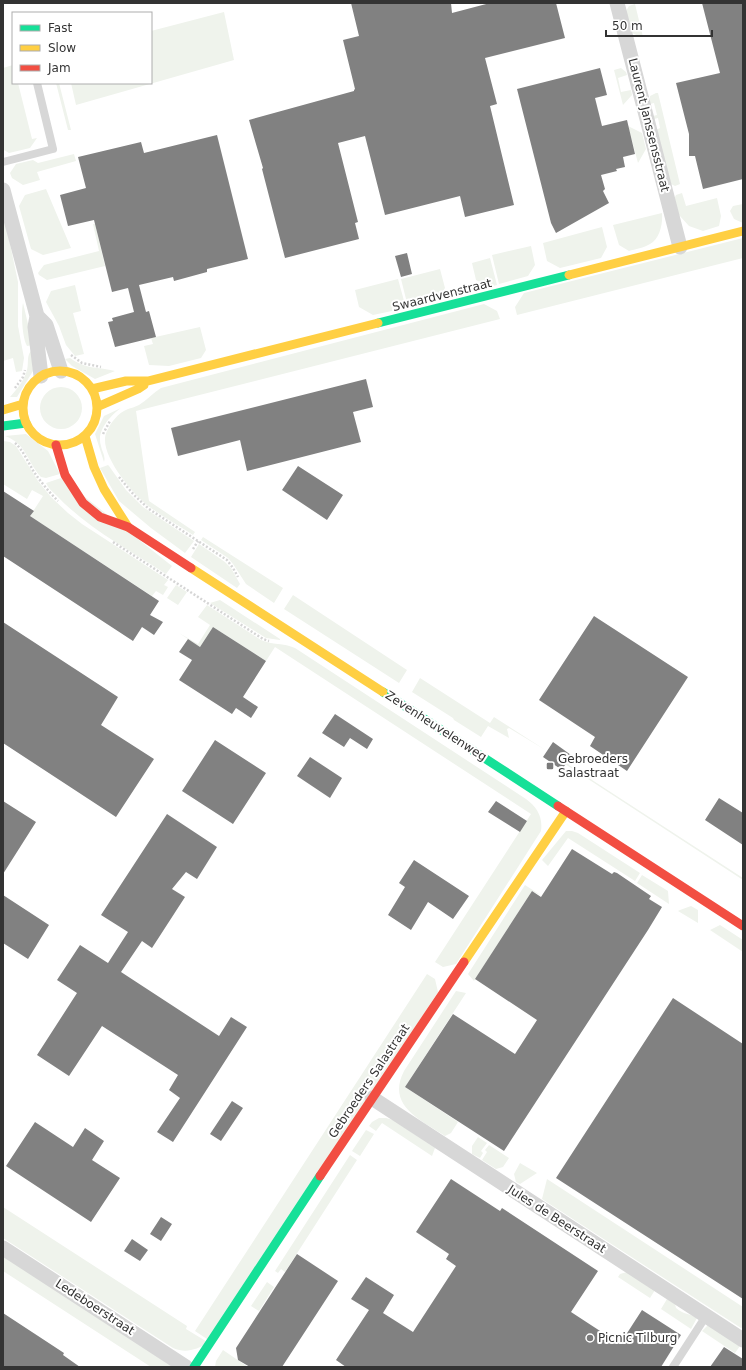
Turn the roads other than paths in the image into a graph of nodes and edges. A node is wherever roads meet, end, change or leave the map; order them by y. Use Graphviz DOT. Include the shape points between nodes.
graph roads {
  1 [pos="617,3"];
  2 [pos="37,84"];
  3 [pos="3,162"];
  4 [pos="4,194"];
  5 [pos="743,231"];
  6 [pos="680,247"];
  7 [pos="37,316"];
  8 [pos="61,371"];
  9 [pos="41,376"];
  10 [pos="148,381"];
  11 [pos="92,389"];
  12 [pos="24,404"];
  13 [pos="98,407"];
  14 [pos="3,410"];
  15 [pos="26,423"];
  16 [pos="3,426"];
  17 [pos="85,436"];
  18 [pos="56,445"];
  19 [pos="128,527"];
  20 [pos="566,811"];
  21 [pos="743,926"];
  22 [pos="372,1098"];
  23 [pos="3,1248"];
  24 [pos="706,1316"];
  25 [pos="743,1340"];
  26 [pos="186,1367"];
  27 [pos="194,1367"];
  28 [pos="673,1367"];
  1 -- 6 [label="street, Laurent Janssensstraat"];
  2 -- 3 [label="lane" via="53,149"];
  4 -- 7 [label="street"];
  5 -- 6 [label="street, Swaardvenstraat"];
  6 -- 10 [label="street, Swaardvenstraat"];
  7 -- 8 [label="street" via="46,325"];
  7 -- 9 [label="street" via="35,327"];
  8 -- 9 [label="street"];
  8 -- 11 [label="street" via="73,373"];
  9 -- 12 [label="street" via="29,388"];
  10 -- 11 [label="street, Swaardvenstraat" via="133,379"];
  10 -- 13 [label="street, Swaardvenstraat" via="138,389"];
  11 -- 13 [label="street"];
  12 -- 14 [label="street"];
  12 -- 15 [label="street"];
  13 -- 17 [label="street" via="94,422"];
  15 -- 16 [label="street"];
  15 -- 18 [label="street" via="38,438"];
  17 -- 18 [label="street" via="72,443"];
  17 -- 19 [label="street, Zevenheuvelenweg" via="104,489"];
  18 -- 19 [label="street, Zevenheuvelenweg" via="65,475 83,503 100,517"];
  19 -- 20 [label="street, Zevenheuvelenweg"];
  20 -- 21 [label="street, Zevenheuvelenweg"];
  20 -- 22 [label="street, Gebroeders Salastraat"];
  22 -- 24 [label="street, Jules de Beerstraat"];
  22 -- 27 [label="street, Gebroeders Salastraat"];
  23 -- 26 [label="street, Ledeboerstraat"];
  24 -- 25 [label="street, Jules de Beerstraat"];
  24 -- 28 [label="lane"];
}
